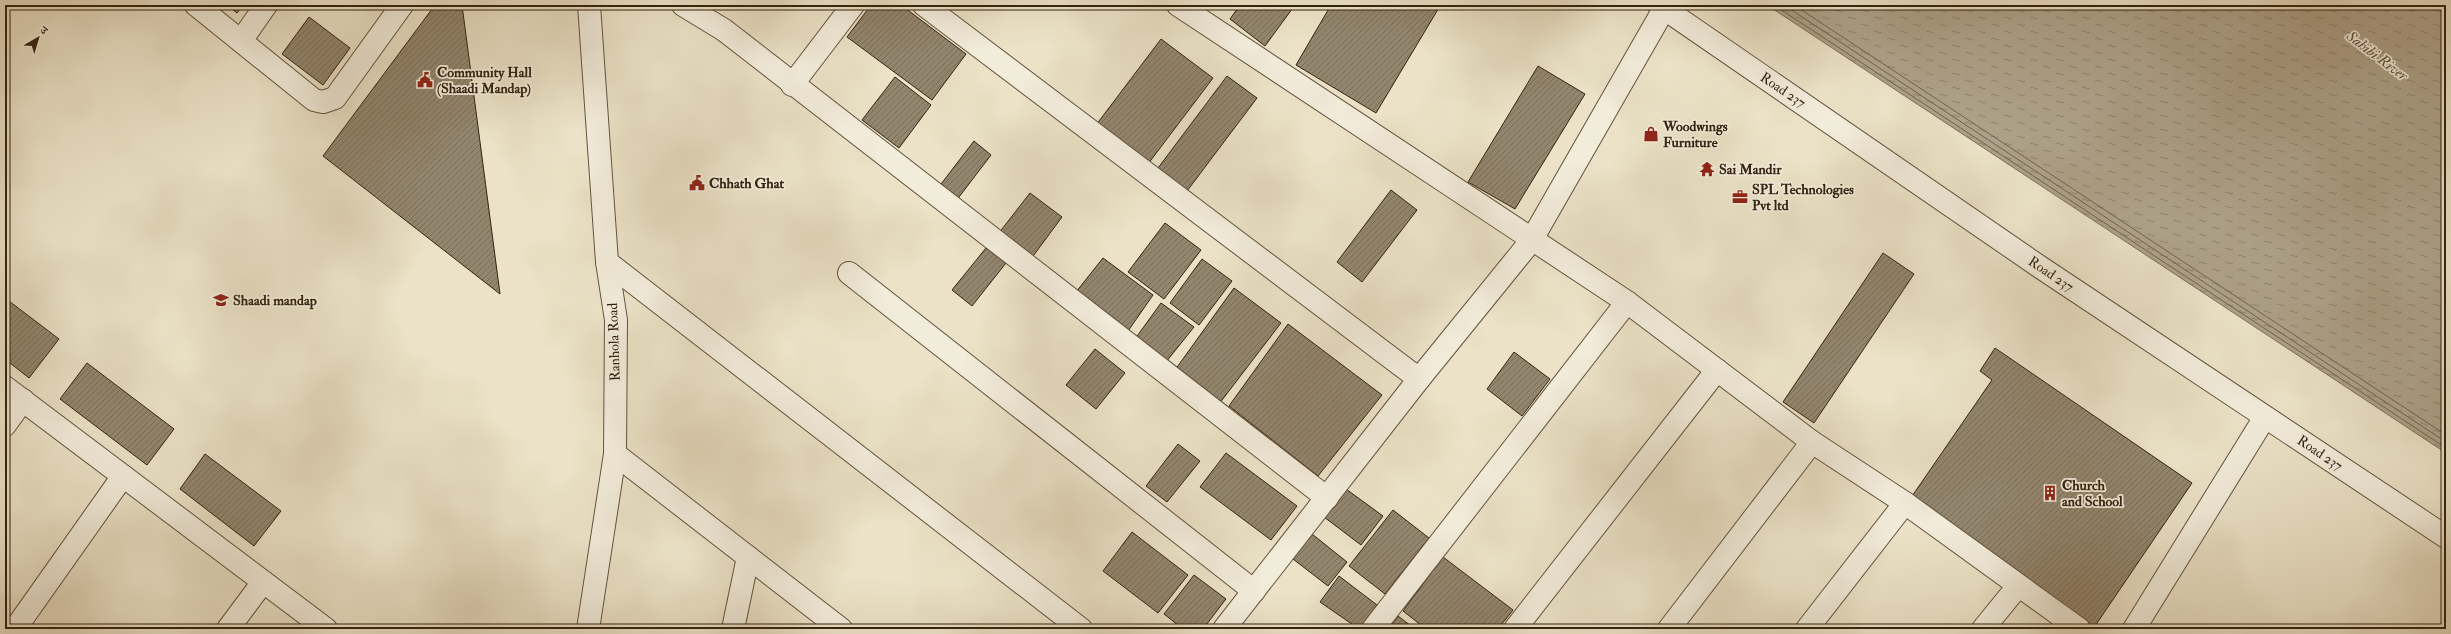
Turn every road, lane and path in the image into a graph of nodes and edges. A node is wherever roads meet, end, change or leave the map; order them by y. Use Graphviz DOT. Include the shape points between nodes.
graph roads {
  1 [pos="196,5"];
  2 [pos="266,5"];
  3 [pos="402,5"];
  4 [pos="590,5"];
  5 [pos="683,5"];
  6 [pos="853,5"];
  7 [pos="924,5"];
  8 [pos="1178,5"];
  9 [pos="1662,7"];
  10 [pos="241,41"];
  11 [pos="792,85"];
  12 [pos="1531,241"];
  13 [pos="607,262"];
  14 [pos="849,273"];
  15 [pos="1627,302"];
  16 [pos="1717,370"];
  17 [pos="1419,379"];
  18 [pos="5,387"];
  19 [pos="23,400"];
  20 [pos="2265,417"];
  21 [pos="5,425"];
  22 [pos="1812,442"];
  23 [pos="615,454"];
  24 [pos="122,476"];
  25 [pos="1327,498"];
  26 [pos="1905,503"];
  27 [pos="2446,537"];
  28 [pos="748,557"];
  29 [pos="263,582"];
  30 [pos="2018,586"];
  31 [pos="1254,591"];
  32 [pos="14,629"];
  33 [pos="228,629"];
  34 [pos="326,629"];
  35 [pos="588,629"];
  36 [pos="733,629"];
  37 [pos="841,629"];
  38 [pos="1081,629"];
  39 [pos="1224,629"];
  40 [pos="1373,629"];
  41 [pos="1515,629"];
  42 [pos="1669,629"];
  43 [pos="1806,629"];
  44 [pos="1984,629"];
  45 [pos="2079,629"];
  46 [pos="2134,629"];
  1 -- 10 [label="street"];
  2 -- 10 [label="street"];
  3 -- 10 [label="street" via="335,98 323,102 314,100"];
  4 -- 13 [label="street, Ranhola Road"];
  5 -- 11 [label="street" via="724,30"];
  6 -- 11 [label="street"];
  7 -- 17 [label="street"];
  8 -- 12 [label="street"];
  9 -- 12 [label="street"];
  9 -- 20 [label="street, Road 237" via="2040,267"];
  11 -- 25 [label="street"];
  12 -- 15 [label="street"];
  12 -- 17 [label="street"];
  13 -- 23 [label="street, Ranhola Road" via="616,320"];
  13 -- 38 [label="street"];
  14 -- 31 [label="street"];
  15 -- 16 [label="street"];
  15 -- 40 [label="street"];
  16 -- 22 [label="street"];
  16 -- 41 [label="street"];
  17 -- 25 [label="street"];
  18 -- 19 [label="street"];
  19 -- 21 [label="street"];
  19 -- 24 [label="street"];
  20 -- 27 [label="street, Road 237"];
  20 -- 46 [label="street"];
  22 -- 26 [label="street"];
  22 -- 42 [label="street"];
  23 -- 28 [label="street"];
  23 -- 35 [label="street, Ranhola Road"];
  24 -- 29 [label="street"];
  24 -- 32 [label="street"];
  25 -- 31 [label="street"];
  26 -- 30 [label="street"];
  26 -- 43 [label="street"];
  28 -- 36 [label="street"];
  28 -- 37 [label="street"];
  29 -- 33 [label="street"];
  29 -- 34 [label="street"];
  30 -- 44 [label="street"];
  30 -- 45 [label="street"];
  31 -- 39 [label="street"];
}
